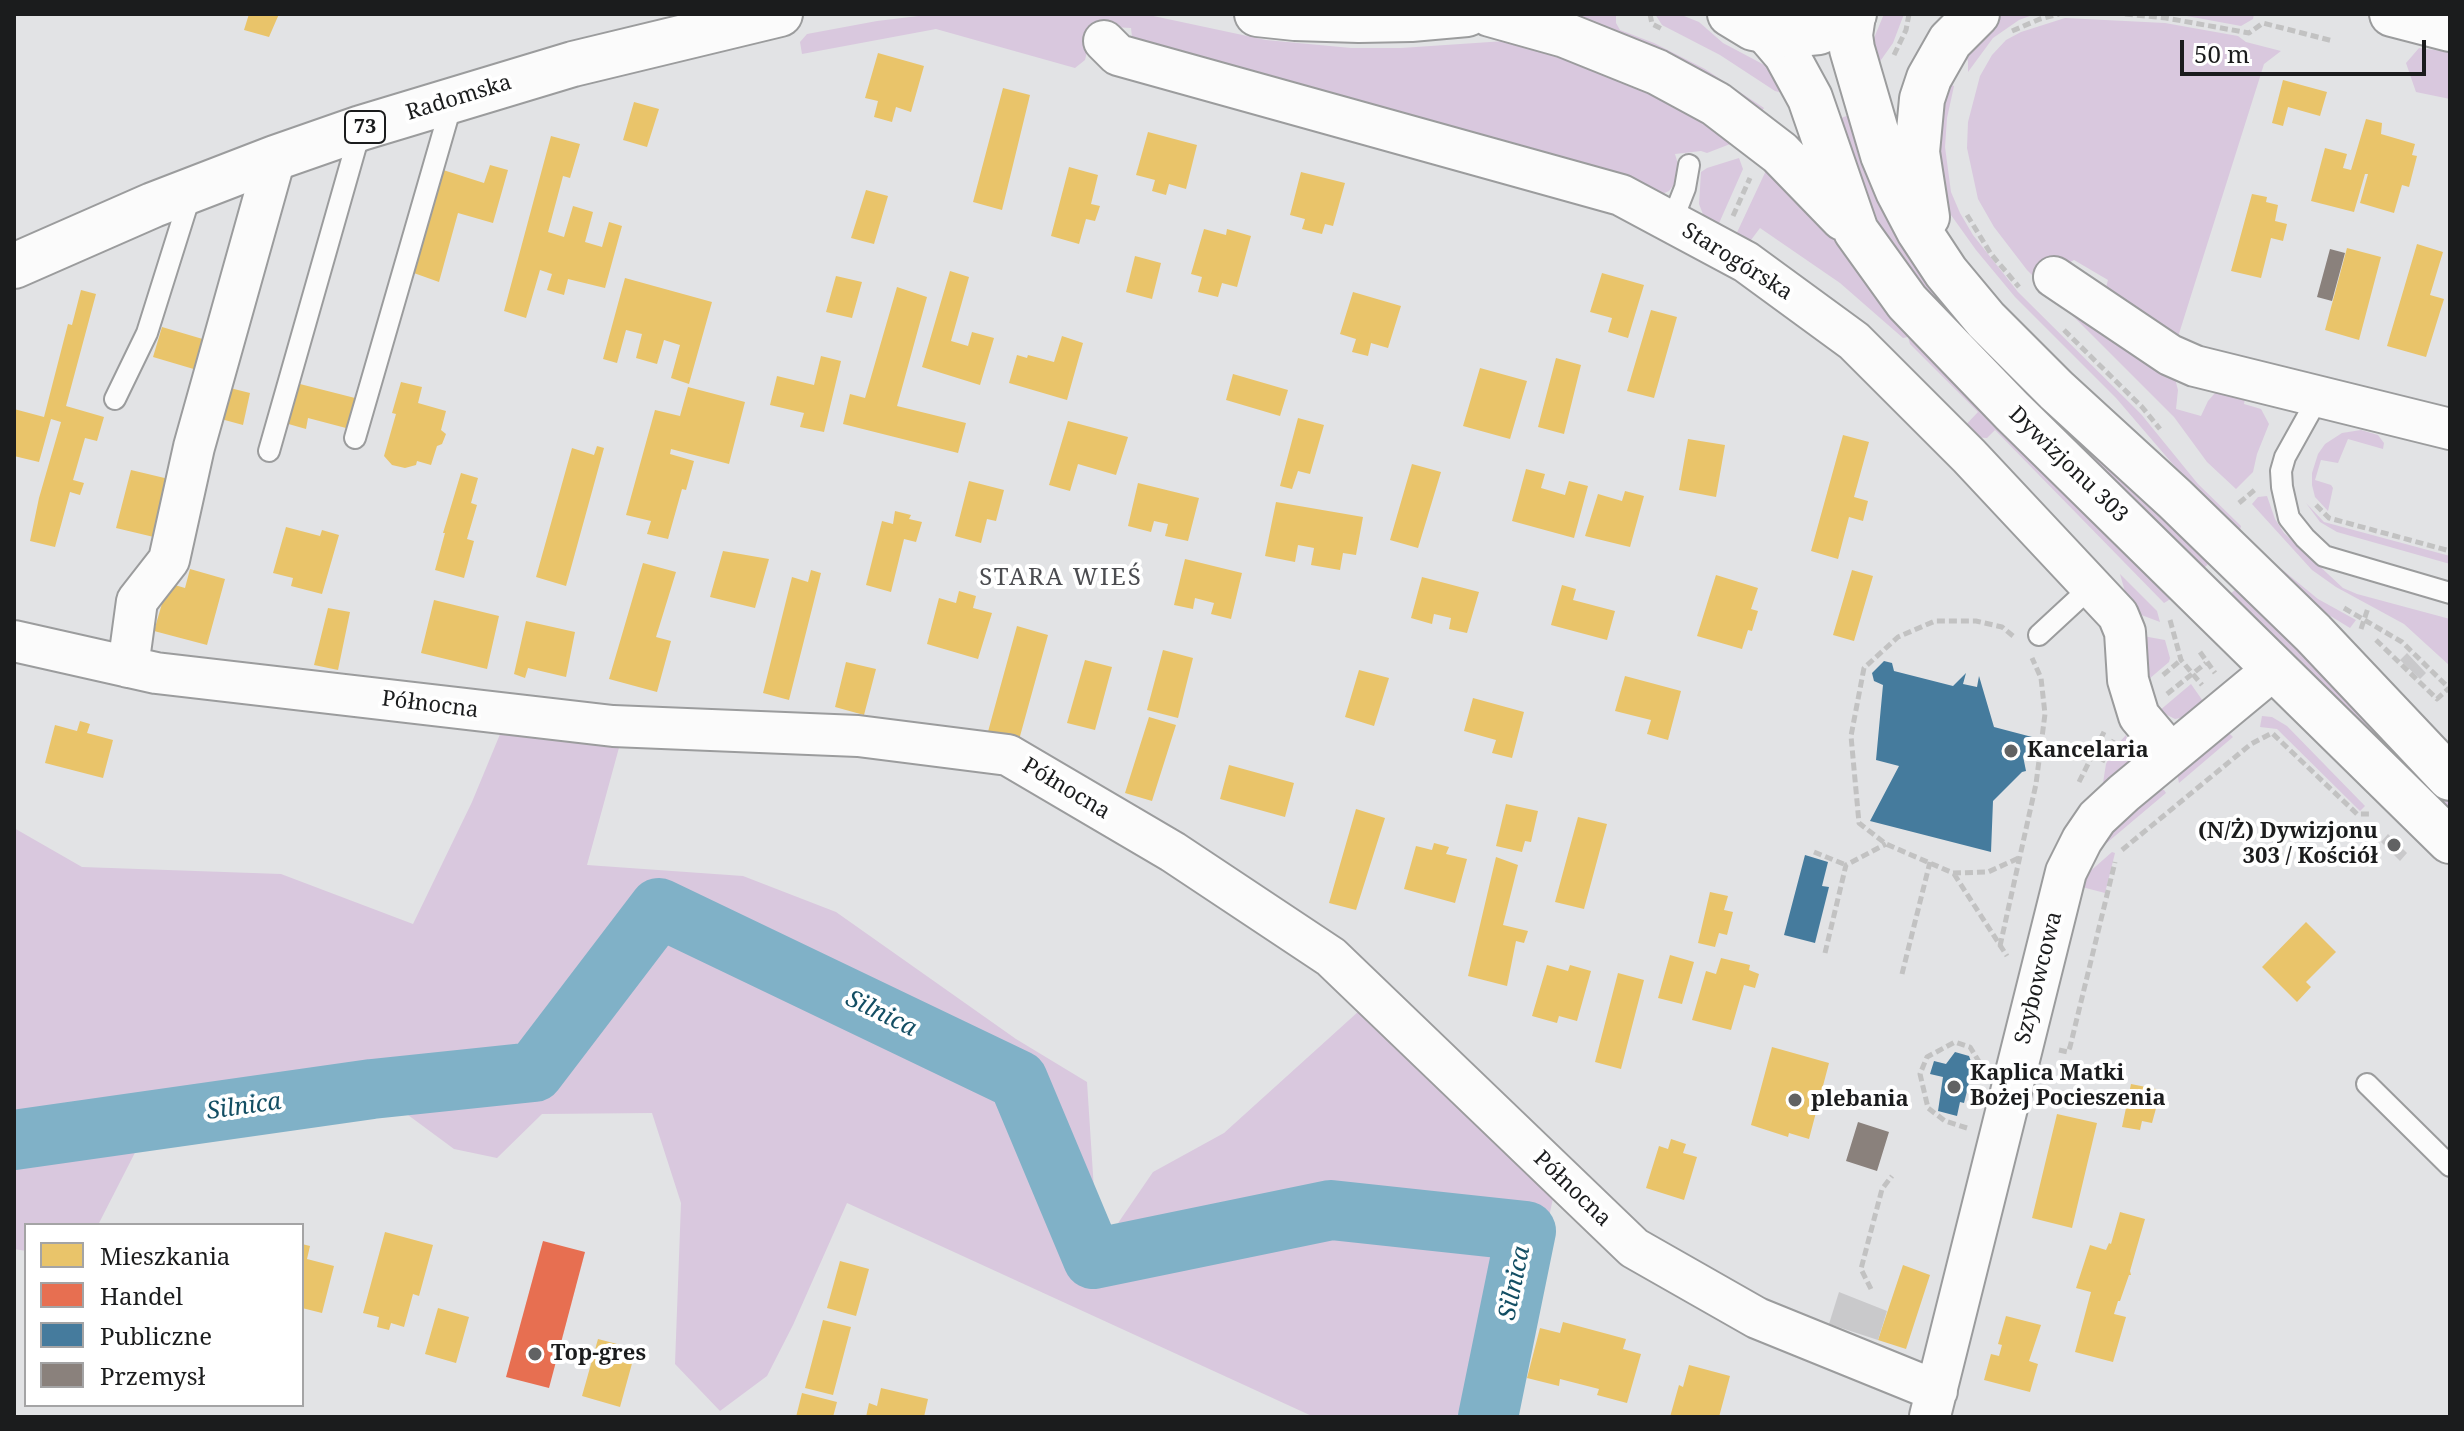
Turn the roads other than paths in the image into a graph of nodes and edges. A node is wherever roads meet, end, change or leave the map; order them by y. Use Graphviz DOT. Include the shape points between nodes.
graph roads {
  1 [pos="779,14"];
  2 [pos="1257,14"];
  3 [pos="1467,14"];
  4 [pos="1490,14"];
  5 [pos="2392,14"];
  6 [pos="1853,15"];
  7 [pos="728,20"];
  8 [pos="1749,23"];
  9 [pos="1990,26"];
  10 [pos="2450,29"];
  11 [pos="1104,41"];
  12 [pos="453,99"];
  13 [pos="361,128"];
  14 [pos="275,158"];
  15 [pos="1689,165"];
  16 [pos="192,190"];
  17 [pos="1672,221"];
  18 [pos="1856,231"];
  19 [pos="14,266"];
  20 [pos="1946,272"];
  21 [pos="2054,277"];
  22 [pos="2319,396"];
  23 [pos="115,399"];
  24 [pos="2450,429"];
  25 [pos="355,438"];
  26 [pos="269,451"];
  27 [pos="2092,586"];
  28 [pos="2450,593"];
  29 [pos="14,641"];
  30 [pos="2033,641"];
  31 [pos="128,667"];
  32 [pos="2275,668"];
  33 [pos="2171,754"];
  34 [pos="2450,778"];
  35 [pos="2450,841"];
  36 [pos="2367,1084"];
  37 [pos="2450,1166"];
  38 [pos="1934,1410"];
  1 -- 7 [label="main road, Radomska / 73"];
  2 -- 3 [label="main road" via="1359,20"];
  4 -- 18 [label="main road" via="1565,35 1657,72 1716,104 1780,153"];
  5 -- 10 [label="main road"];
  6 -- 8 [label="main road" via="1819,32 1788,35"];
  6 -- 20 [label="main road, Dywizjonu 303" via="1852,49 1883,155 1919,231"];
  7 -- 12 [label="main road, Radomska / 73"];
  8 -- 18 [label="main road, Dywizjonu 303" via="1786,54 1810,98"];
  9 -- 20 [label="main road" via="1950,41 1929,78 1919,119 1924,207"];
  11 -- 17 [label="street, Starogórska" via="1118,55 1621,195"];
  12 -- 13 [label="main road, Radomska / 73"];
  12 -- 25 [label="lane"];
  13 -- 14 [label="main road, Radomska / 73"];
  13 -- 26 [label="lane"];
  14 -- 16 [label="main road, Radomska / 73"];
  14 -- 31 [label="street" via="194,447 169,560 137,601"];
  15 -- 17 [label="lane"];
  16 -- 19 [label="main road, Radomska / 73"];
  16 -- 23 [label="lane" via="147,333"];
  17 -- 27 [label="street, Starogórska" via="1746,262 1854,341"];
  18 -- 32 [label="main road, Dywizjonu 303" via="1907,302 1939,336"];
  20 -- 34 [label="main road, Dywizjonu 303" via="1986,320 2313,633"];
  21 -- 22 [label="street" via="2170,355"];
  22 -- 24 [label="street"];
  22 -- 28 [label="lane" via="2281,471 2289,518 2324,556"];
  27 -- 30 [label="lane"];
  27 -- 33 [label="street, Starogórska" via="2118,615 2125,632 2128,680 2139,716"];
  29 -- 31 [label="street, Północna"];
  31 -- 38 [label="street, Północna" via="613,726 858,736 1008,755 1173,852 1331,957 1634,1248"];
  32 -- 33 [label="street, Szybowcowa"];
  32 -- 35 [label="main road, Dywizjonu 303"];
  33 -- 38 [label="street, Szybowcowa" via="2097,818 2066,872"];
  36 -- 37 [label="lane"];
}
